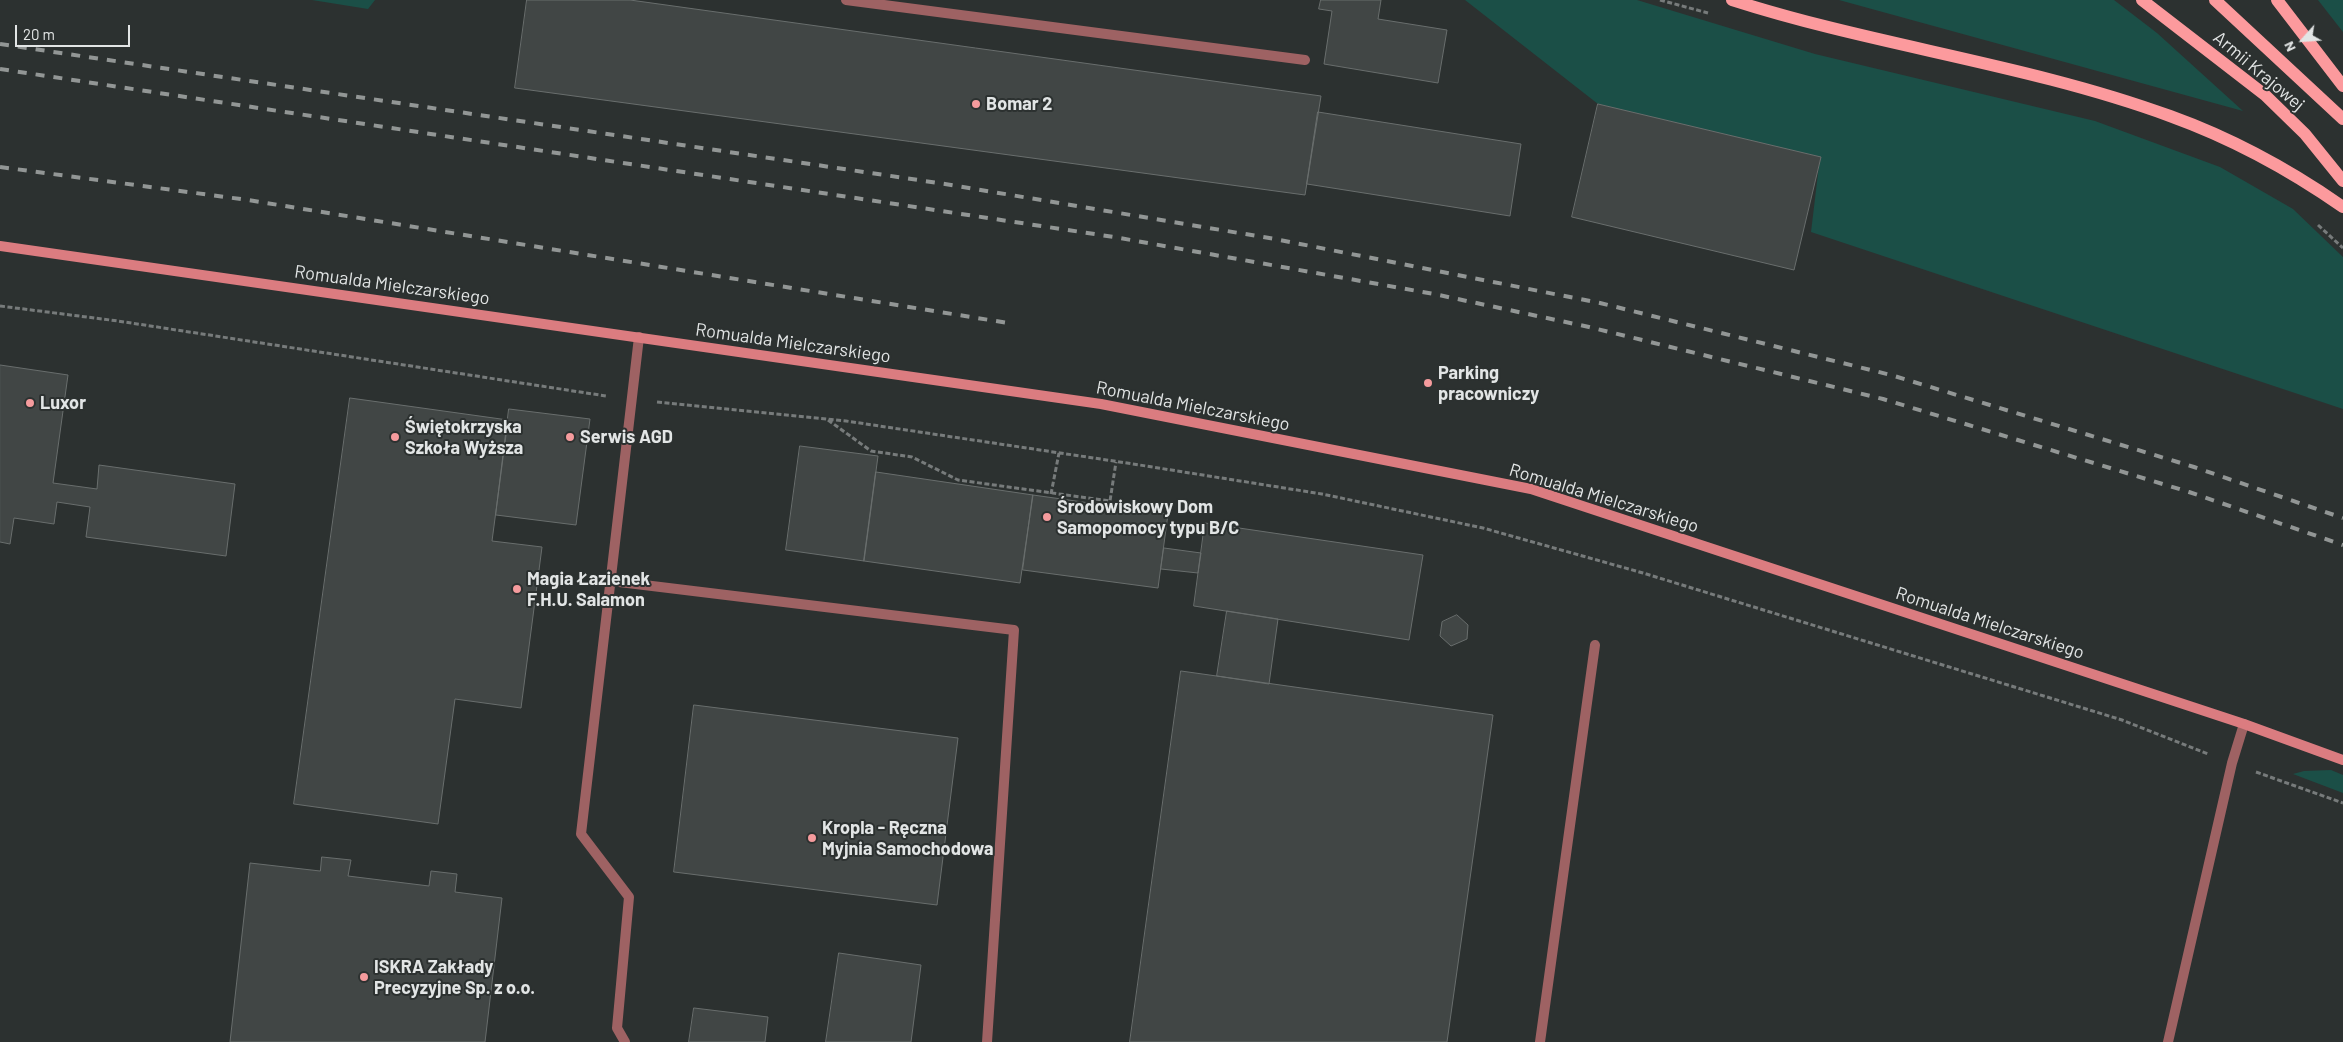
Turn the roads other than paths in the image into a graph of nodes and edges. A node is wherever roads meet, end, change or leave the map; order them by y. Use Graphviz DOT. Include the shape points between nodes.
graph roads {
  1 [pos="846,0"];
  2 [pos="1732,0"];
  3 [pos="2142,0"];
  4 [pos="2215,0"];
  5 [pos="2276,0"];
  6 [pos="1305,60"];
  7 [pos="2343,86"];
  8 [pos="2343,118"];
  9 [pos="2343,181"];
  10 [pos="2343,207"];
  11 [pos="0,246"];
  12 [pos="639,337"];
  13 [pos="611,581"];
  14 [pos="1595,645"];
  15 [pos="2244,724"];
  16 [pos="2343,760"];
  17 [pos="625,1042"];
  18 [pos="987,1042"];
  19 [pos="1540,1042"];
  20 [pos="2168,1042"];
  1 -- 6 [label="lane"];
  2 -- 10 [label="main road" via="2067,85 2170,116 2248,151 2316,188"];
  3 -- 9 [label="main road, Armii Krajowej" via="2265,95 2305,134"];
  4 -- 8 [label="main road, Armii Krajowej"];
  5 -- 7 [label="main road"];
  11 -- 12 [label="street, Romualda Mielczarskiego"];
  12 -- 13 [label="lane"];
  12 -- 15 [label="street, Romualda Mielczarskiego" via="1101,404 1531,489"];
  13 -- 17 [label="lane" via="581,834 629,897 616,1028"];
  13 -- 18 [label="lane" via="1014,630"];
  14 -- 19 [label="lane"];
  15 -- 16 [label="street, Romualda Mielczarskiego"];
  15 -- 20 [label="lane" via="2232,763"];
}
